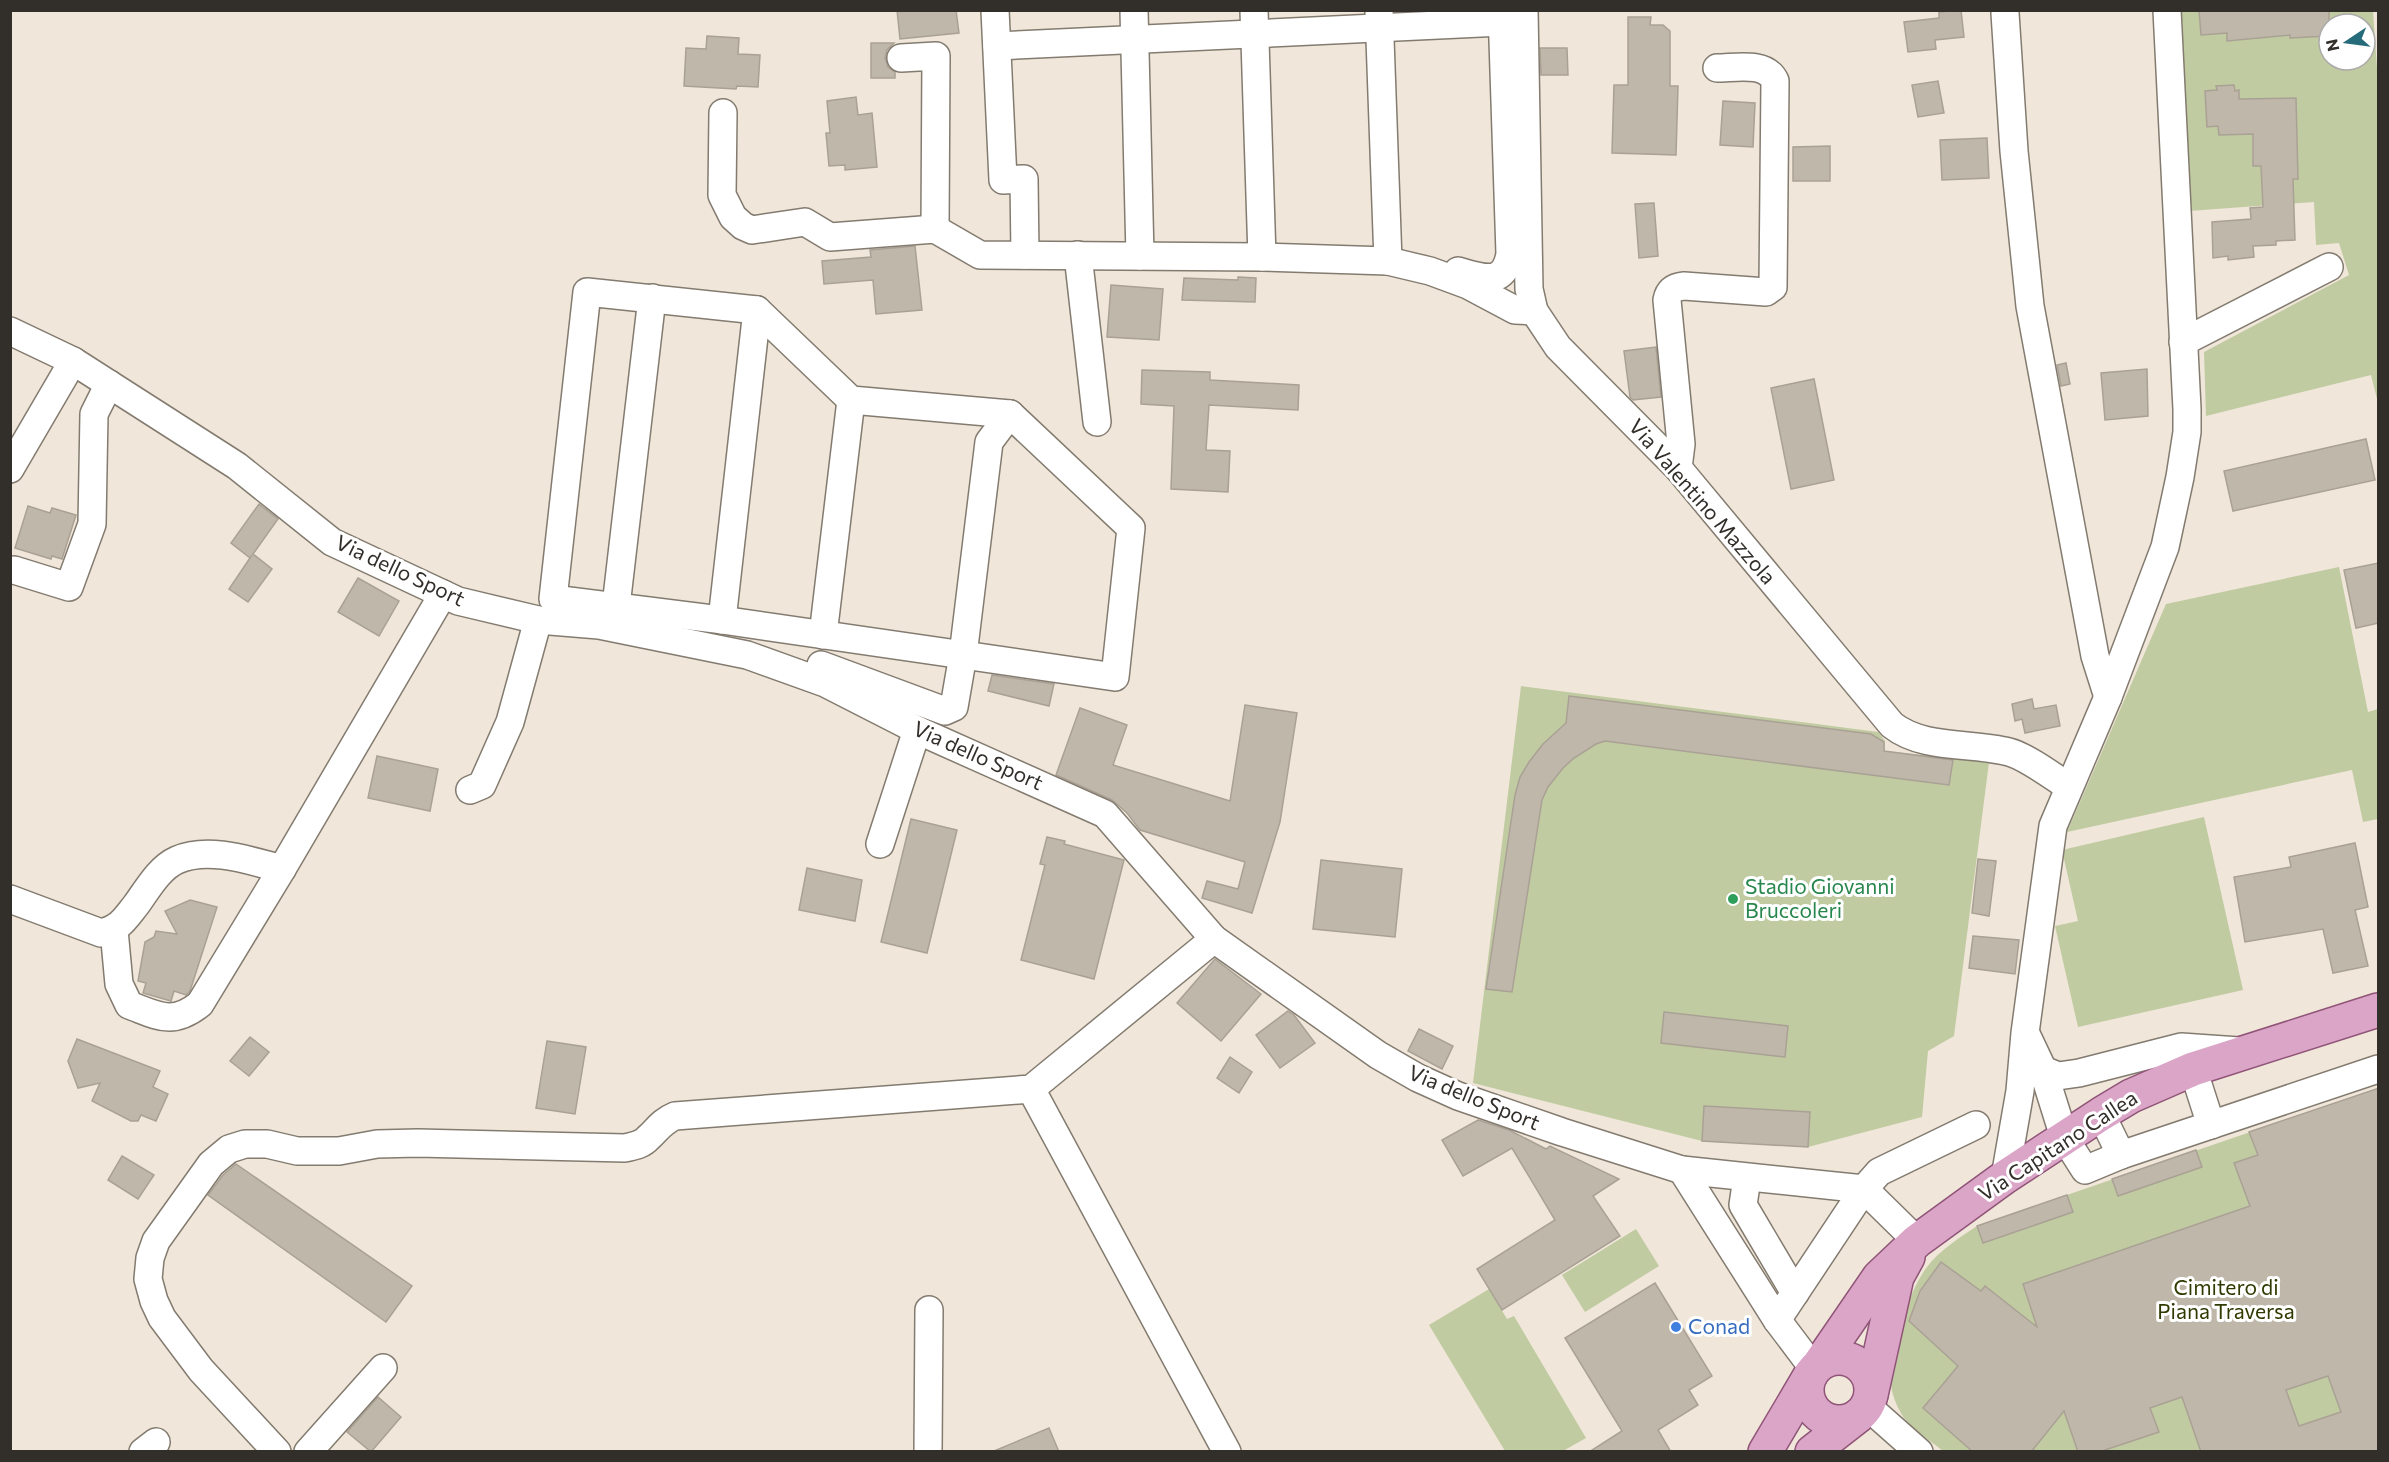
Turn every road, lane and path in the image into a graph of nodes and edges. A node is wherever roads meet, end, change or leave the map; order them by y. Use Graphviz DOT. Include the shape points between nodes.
graph roads {
  1 [pos="995,10"];
  2 [pos="1134,10"];
  3 [pos="2167,10"];
  4 [pos="2005,13"];
  5 [pos="1509,14"];
  6 [pos="1379,19"];
  7 [pos="1255,22"];
  8 [pos="1135,39"];
  9 [pos="997,46"];
  10 [pos="901,58"];
  11 [pos="1717,68"];
  12 [pos="723,113"];
  13 [pos="935,229"];
  14 [pos="1026,255"];
  15 [pos="1078,255"];
  16 [pos="1140,256"];
  17 [pos="1262,257"];
  18 [pos="1388,257"];
  19 [pos="2329,267"];
  20 [pos="652,298"];
  21 [pos="757,310"];
  22 [pos="1534,311"];
  23 [pos="10,331"];
  24 [pos="2183,342"];
  25 [pos="73,361"];
  26 [pos="109,384"];
  27 [pos="851,400"];
  28 [pos="1010,414"];
  29 [pos="1097,422"];
  30 [pos="1678,468"];
  31 [pos="10,469"];
  32 [pos="14,570"];
  33 [pos="442,594"];
  34 [pos="616,606"];
  35 [pos="538,620"];
  36 [pos="722,620"];
  37 [pos="644,633"];
  38 [pos="823,635"];
  39 [pos="963,655"];
  40 [pos="2109,697"];
  41 [pos="917,730"];
  42 [pos="2069,787"];
  43 [pos="470,790"];
  44 [pos="880,843"];
  45 [pos="282,869"];
  46 [pos="10,899"];
  47 [pos="114,930"];
  48 [pos="1214,939"];
  49 [pos="2379,1010"];
  50 [pos="2025,1033"];
  51 [pos="2246,1052"];
  52 [pos="2193,1069"];
  53 [pos="2379,1069"];
  54 [pos="2043,1070"];
  55 [pos="1032,1089"];
  56 [pos="2020,1091"];
  57 [pos="2101,1114"];
  58 [pos="1976,1125"];
  59 [pos="2211,1125"];
  60 [pos="2064,1137"];
  61 [pos="2121,1155"];
  62 [pos="1682,1170"];
  63 [pos="2005,1177"];
  64 [pos="1747,1178"];
  65 [pos="1864,1189"];
  66 [pos="1917,1240"];
  67 [pos="1795,1293"];
  68 [pos="929,1310"];
  69 [pos="1777,1320"];
  70 [pos="383,1368"];
  71 [pos="1815,1368"];
  72 [pos="1866,1406"];
  73 [pos="1814,1451"];
  74 [pos="277,1452"];
  75 [pos="308,1452"];
  76 [pos="928,1452"];
  77 [pos="1227,1452"];
  78 [pos="1766,1452"];
  79 [pos="1919,1452"];
  1 -- 9 [label="street"];
  2 -- 8 [label="street"];
  3 -- 24 [label="street"];
  4 -- 40 [label="street" via="2030,306 2095,656"];
  5 -- 6 [label="street"];
  5 -- 18 [label="street" via="1508,268 1487,279"];
  5 -- 22 [label="street, Via Valentino Mazzola" via="1529,289"];
  6 -- 7 [label="street"];
  6 -- 18 [label="street"];
  7 -- 8 [label="street"];
  7 -- 17 [label="street"];
  8 -- 9 [label="street"];
  8 -- 16 [label="street"];
  9 -- 14 [label="street" via="1003,180 1024,179"];
  10 -- 13 [label="street" via="936,56"];
  11 -- 30 [label="street" via="1763,69 1774,81 1773,287 1766,292 1684,286 1668,294 1681,444"];
  12 -- 13 [label="street" via="722,195 733,218 743,226 752,230 805,222 830,237"];
  13 -- 14 [label="street" via="980,255"];
  14 -- 15 [label="street"];
  15 -- 16 [label="street"];
  15 -- 29 [label="street"];
  16 -- 17 [label="street"];
  17 -- 18 [label="street"];
  18 -- 22 [label="street" via="1468,285 1515,310"];
  19 -- 24 [label="street"];
  20 -- 21 [label="street"];
  20 -- 34 [label="street"];
  20 -- 34 [label="street" via="587,292 553,599"];
  21 -- 27 [label="street"];
  21 -- 36 [label="street"];
  22 -- 30 [label="street, Via Valentino Mazzola" via="1558,347"];
  23 -- 25 [label="street, Via dello Sport"];
  24 -- 40 [label="street" via="2187,432 2174,513 2154,579"];
  25 -- 26 [label="street, Via dello Sport"];
  25 -- 31 [label="street"];
  26 -- 32 [label="street" via="94,414 92,524 69,587"];
  26 -- 33 [label="street, Via dello Sport" via="237,466 332,542"];
  27 -- 28 [label="street"];
  27 -- 38 [label="street"];
  28 -- 39 [label="street" via="989,442"];
  28 -- 39 [label="street" via="1131,528 1115,677"];
  30 -- 42 [label="street, Via Valentino Mazzola" via="1892,725 1918,738 2011,752"];
  33 -- 35 [label="street, Via dello Sport"];
  33 -- 45 [label="street"];
  34 -- 36 [label="street"];
  35 -- 37 [label="street, Via dello Sport"];
  35 -- 43 [label="street" via="510,723 482,785"];
  36 -- 38 [label="street"];
  37 -- 39 [label="street" via="647,616 721,629 945,711 954,707"];
  37 -- 41 [label="street, Via dello Sport" via="747,655 825,683"];
  38 -- 39 [label="street"];
  40 -- 42 [label="street"];
  41 -- 44 [label="street"];
  41 -- 48 [label="street, Via dello Sport" via="1105,814"];
  42 -- 50 [label="street" via="2050,840"];
  45 -- 47 [label="street" via="202,855 176,860 159,874"];
  45 -- 47 [label="street" via="200,1004 187,1015 167,1019 129,1005 119,984"];
  46 -- 47 [label="street" via="101,933"];
  48 -- 55 [label="street"];
  48 -- 62 [label="street, Via dello Sport" via="1378,1055 1418,1078 1458,1096"];
  49 -- 51 [label="main road, Via Capitano Callea"];
  50 -- 54 [label="street"];
  50 -- 56 [label="street"];
  51 -- 52 [label="main road, Via Capitano Callea"];
  51 -- 54 [label="street" via="2181,1047 2079,1073 2058,1076"];
  52 -- 57 [label="main road, Via Capitano Callea"];
  52 -- 59 [label="street"];
  53 -- 59 [label="street"];
  54 -- 60 [label="street"];
  55 -- 74 [label="street" via="675,1116 663,1121 641,1144 625,1148 418,1143 377,1144 339,1151 297,1151 267,1144 229,1149 211,1164 156,1241 148,1279 168,1327 201,1370"];
  55 -- 77 [label="street"];
  56 -- 60 [label="street" via="2046,1127"];
  56 -- 63 [label="street"];
  57 -- 60 [label="main road, Via Capitano Callea"];
  57 -- 61 [label="street"];
  58 -- 65 [label="street" via="1879,1172"];
  59 -- 61 [label="street"];
  60 -- 61 [label="street" via="2085,1170"];
  60 -- 63 [label="main road, Via Capitano Callea"];
  62 -- 64 [label="street, Via dello Sport"];
  62 -- 69 [label="street"];
  63 -- 66 [label="main road, Via Capitano Callea"];
  64 -- 65 [label="street, Via dello Sport"];
  64 -- 67 [label="street" via="1743,1205"];
  65 -- 66 [label="street"];
  65 -- 67 [label="street"];
  66 -- 71 [label="main road, Via Capitano Callea" via="1879,1277"];
  66 -- 72 [label="main road" via="1897,1277"];
  67 -- 69 [label="street"];
  68 -- 76 [label="street"];
  69 -- 71 [label="street"];
  70 -- 75 [label="street"];
  71 -- 72 [label="main road" via="1838,1357 1857,1362 1869,1377"];
  71 -- 72 [label="main road" via="1806,1392 1814,1411 1832,1422 1842,1422"];
  71 -- 78 [label="main road, Via Capitano Callea"];
  72 -- 73 [label="main road"];
  72 -- 79 [label="street"];
}
